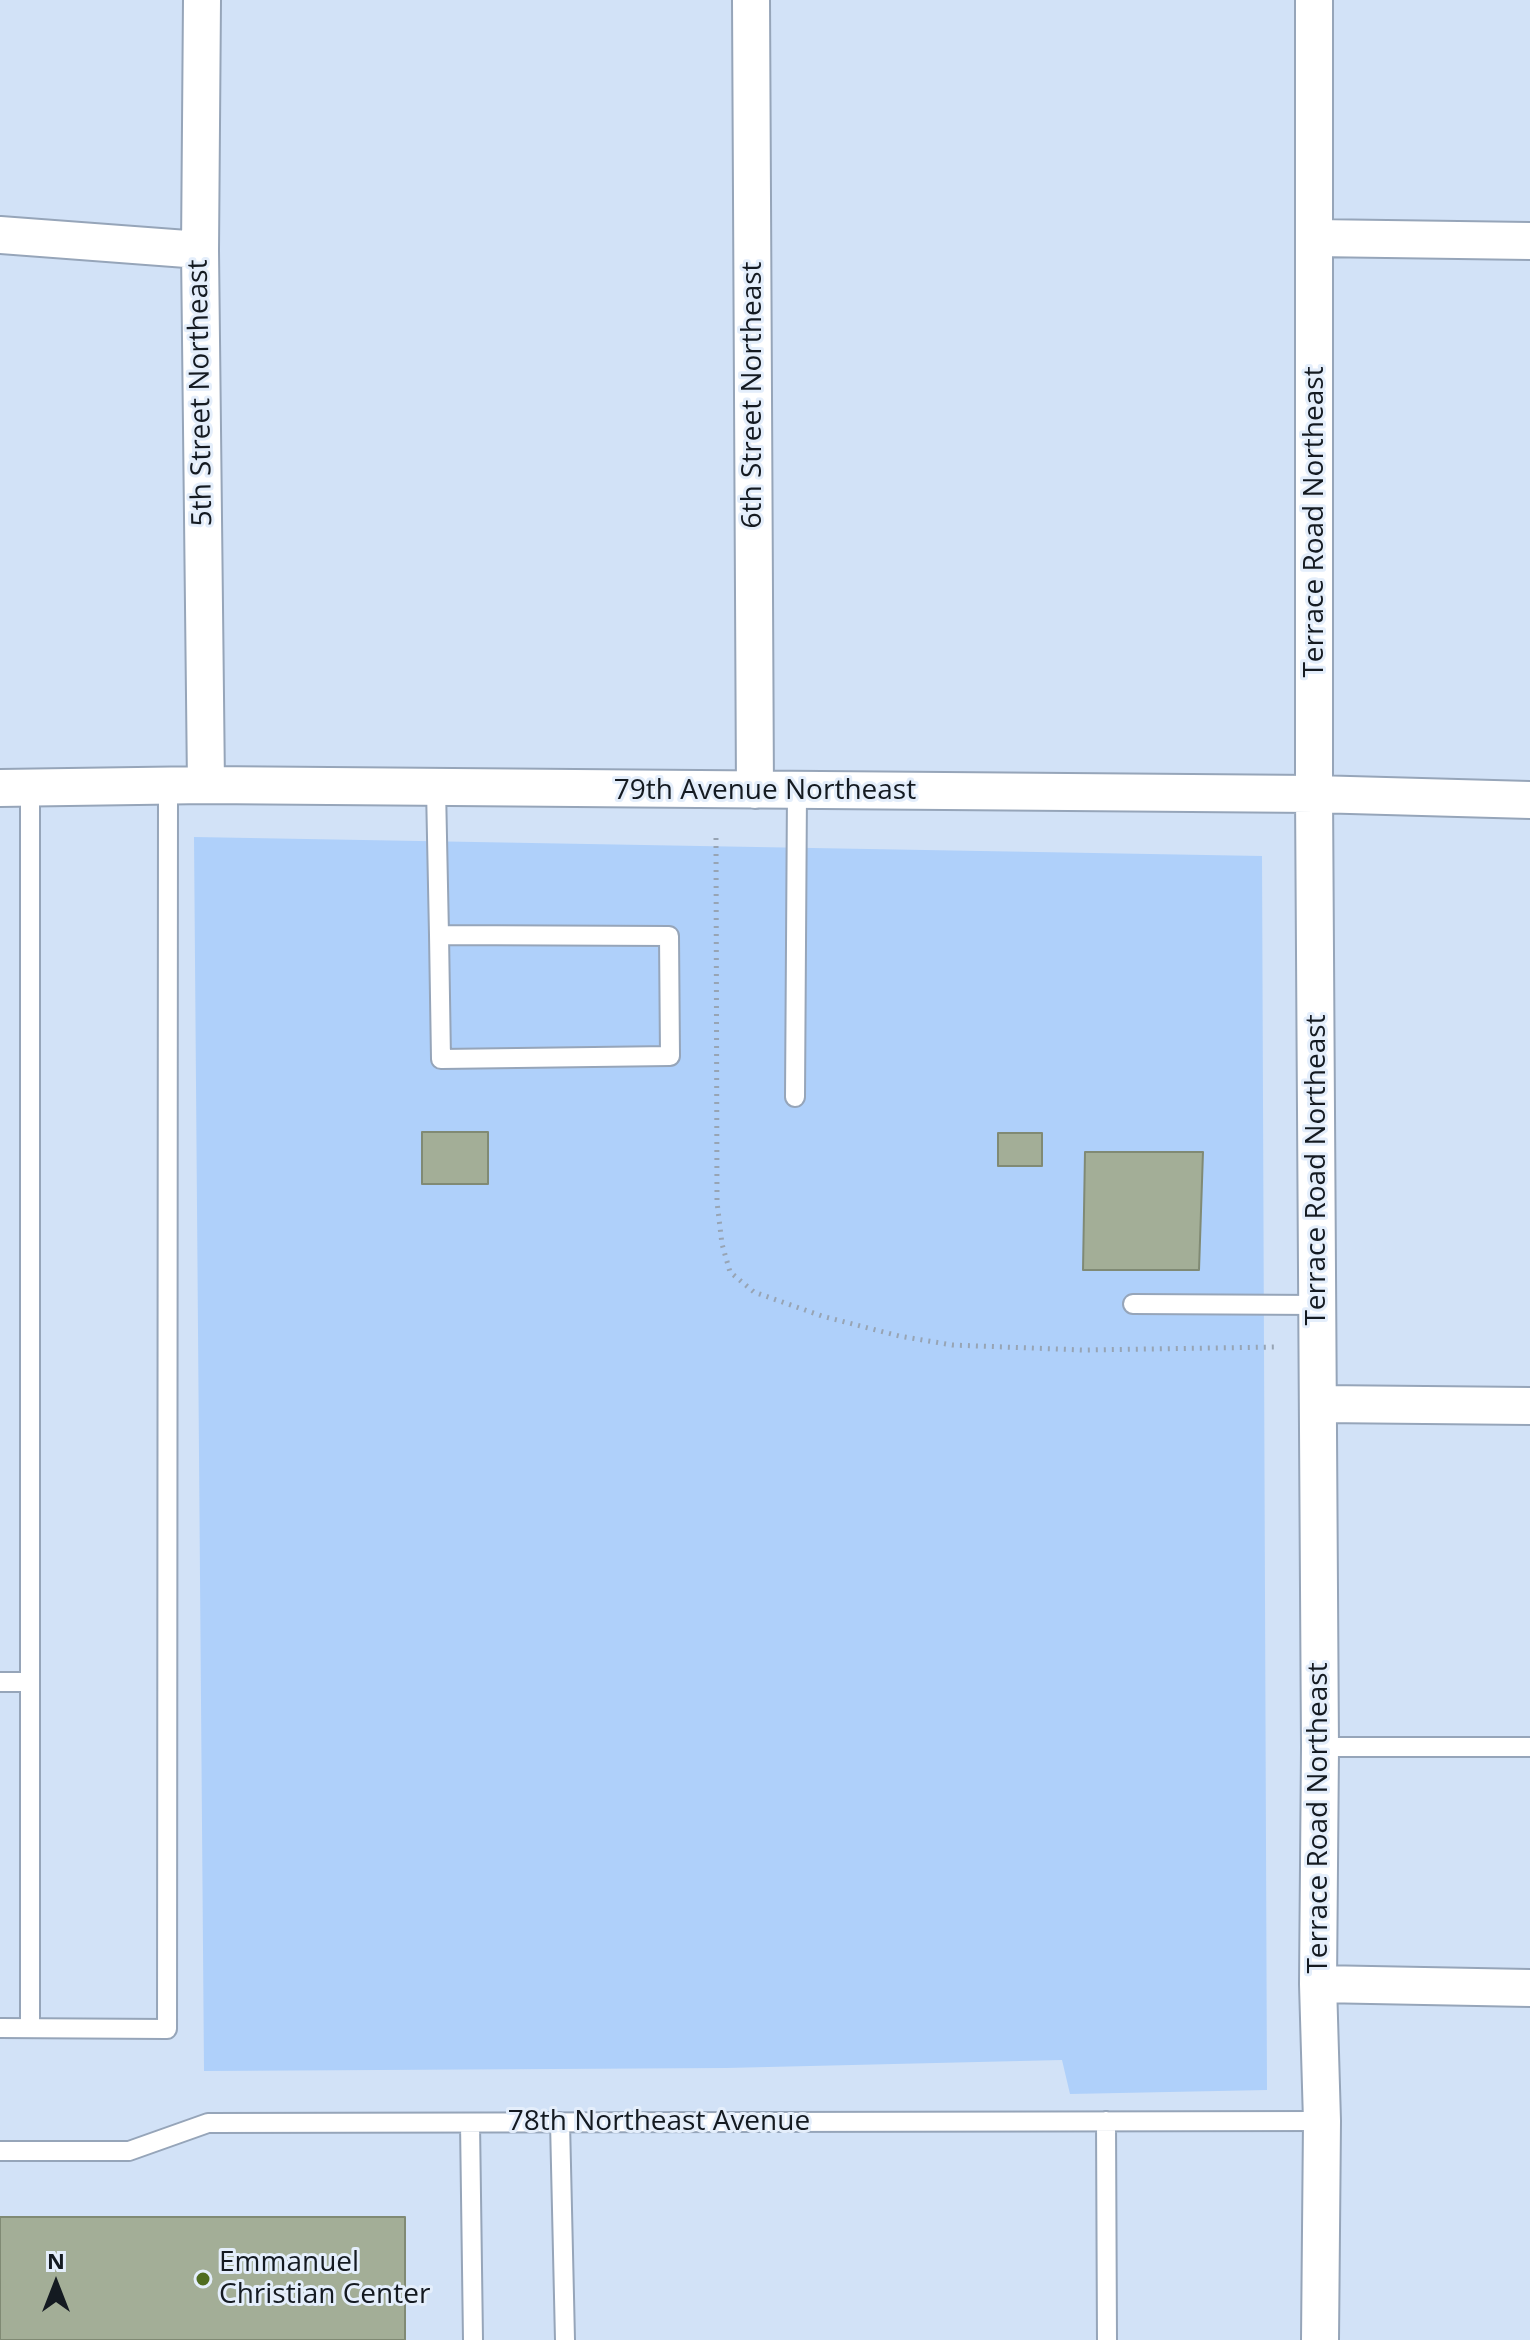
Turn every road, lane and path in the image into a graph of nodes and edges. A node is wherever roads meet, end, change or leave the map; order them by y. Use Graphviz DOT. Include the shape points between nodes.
graph roads {
  1 [pos="202,0"];
  2 [pos="751,0"];
  3 [pos="1314,0"];
  4 [pos="0,235"];
  5 [pos="1315,238"];
  6 [pos="1530,241"];
  7 [pos="200,250"];
  8 [pos="206,785"];
  9 [pos="168,786"];
  10 [pos="15,788"];
  11 [pos="436,788"];
  12 [pos="755,790"];
  13 [pos="797,791"];
  14 [pos="1314,794"];
  15 [pos="1530,800"];
  16 [pos="716,838"];
  17 [pos="439,935"];
  18 [pos="795,1097"];
  19 [pos="1133,1304"];
  20 [pos="1319,1305"];
  21 [pos="1277,1347"];
  22 [pos="1320,1404"];
  23 [pos="1530,1406"];
  24 [pos="0,1682"];
  25 [pos="30,1682"];
  26 [pos="1320,1747"];
  27 [pos="1530,1747"];
  28 [pos="1318,1984"];
  29 [pos="1530,1988"];
  30 [pos="0,2028"];
  31 [pos="30,2028"];
  32 [pos="1106,2121"];
  33 [pos="1322,2121"];
  34 [pos="560,2122"];
  35 [pos="470,2123"];
  36 [pos="0,2151"];
  37 [pos="473,2340"];
  38 [pos="565,2340"];
  39 [pos="1107,2340"];
  40 [pos="1320,2340"];
  1 -- 7 [label="street, 5th Street Northeast"];
  2 -- 12 [label="street, 6th Street Northeast"];
  3 -- 5 [label="street, Terrace Road Northeast"];
  4 -- 7 [label="street"];
  5 -- 6 [label="street"];
  5 -- 14 [label="street, Terrace Road Northeast"];
  7 -- 8 [label="street, 5th Street Northeast"];
  8 -- 9 [label="street, 79th Avenue Northeast"];
  8 -- 11 [label="street, 79th Avenue Northeast"];
  9 -- 10 [label="street, 79th Avenue Northeast"];
  9 -- 31 [label="lane" via="167,2029"];
  10 -- 25 [label="lane"];
  11 -- 12 [label="street, 79th Avenue Northeast"];
  11 -- 17 [label="lane"];
  12 -- 13 [label="street, 79th Avenue Northeast"];
  13 -- 14 [label="street, 79th Avenue Northeast"];
  13 -- 18 [label="lane"];
  14 -- 15 [label="street, 79th Avenue Northeast"];
  14 -- 20 [label="street, Terrace Road Northeast"];
  16 -- 21 [label="path" via="717,1202 730,1272 754,1292 822,1316 952,1345 1083,1350"];
  17 -- 17 [label="lane" via="441,1059 670,1056 669,936"];
  19 -- 20 [label="lane"];
  20 -- 22 [label="street, Terrace Road Northeast"];
  22 -- 23 [label="street"];
  22 -- 26 [label="street, Terrace Road Northeast"];
  24 -- 25 [label="lane"];
  25 -- 31 [label="lane"];
  26 -- 27 [label="lane"];
  26 -- 28 [label="street, Terrace Road Northeast"];
  28 -- 29 [label="street"];
  28 -- 33 [label="street, Terrace Road Northeast"];
  30 -- 31 [label="lane"];
  32 -- 33 [label="lane, 78th Northeast Avenue"];
  32 -- 34 [label="lane, 78th Northeast Avenue"];
  32 -- 39 [label="lane"];
  33 -- 40 [label="street, Terrace Road Northeast"];
  34 -- 35 [label="lane, 78th Northeast Avenue"];
  34 -- 38 [label="lane"];
  35 -- 36 [label="lane, 78th Northeast Avenue" via="208,2123 129,2151"];
  35 -- 37 [label="lane"];
}
